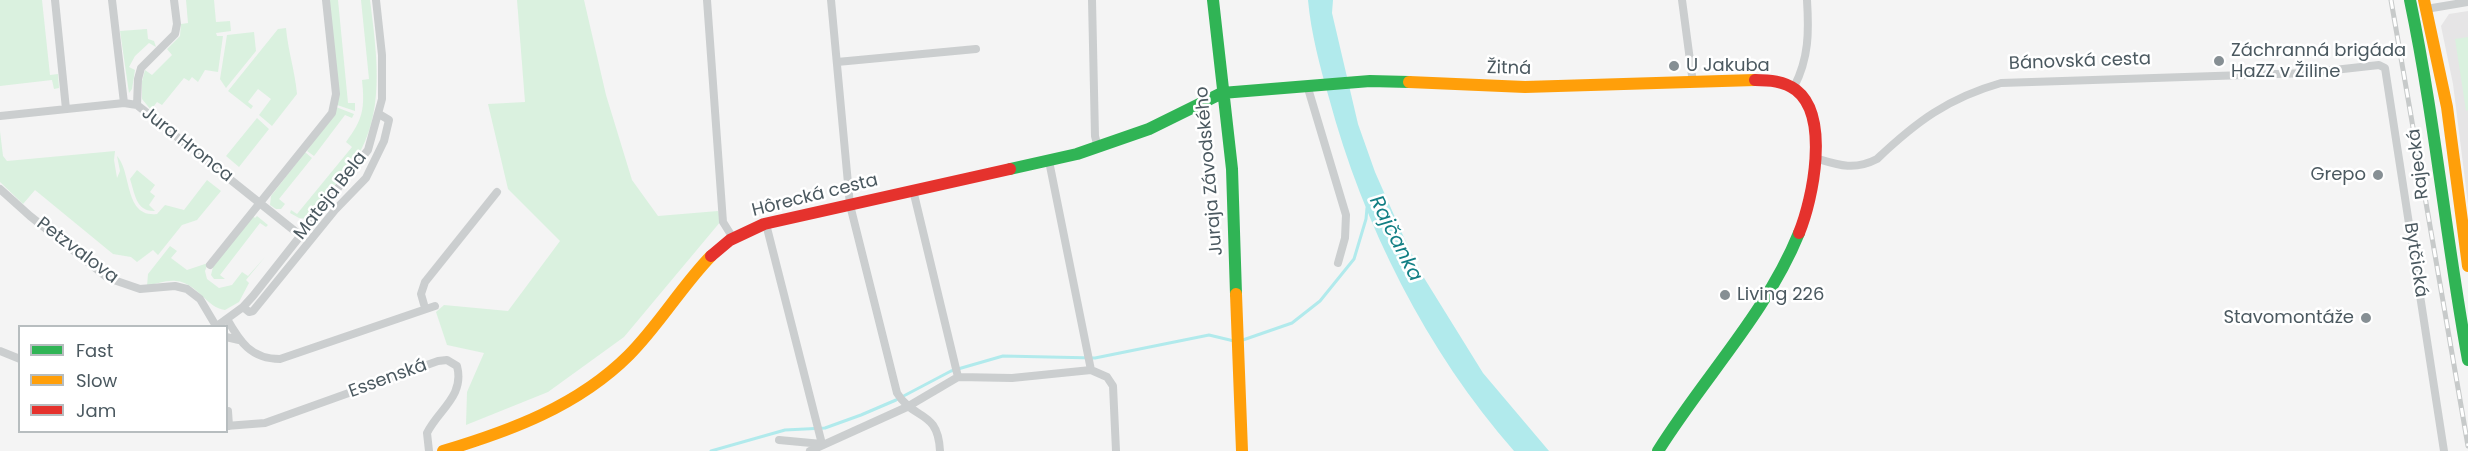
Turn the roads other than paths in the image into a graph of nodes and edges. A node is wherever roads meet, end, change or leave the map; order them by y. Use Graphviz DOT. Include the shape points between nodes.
graph roads {
  1 [pos="55,0"];
  2 [pos="112,0"];
  3 [pos="174,0"];
  4 [pos="326,0"];
  5 [pos="376,0"];
  6 [pos="706,0"];
  7 [pos="831,0"];
  8 [pos="1092,0"];
  9 [pos="1213,0"];
  10 [pos="1682,0"];
  11 [pos="1807,0"];
  12 [pos="2410,0"];
  13 [pos="2468,2"];
  14 [pos="2425,4"];
  15 [pos="976,49"];
  16 [pos="837,62"];
  17 [pos="2385,68"];
  18 [pos="1693,82"];
  19 [pos="1311,85"];
  20 [pos="1794,87"];
  21 [pos="1222,93"];
  22 [pos="124,103"];
  23 [pos="137,105"];
  24 [pos="66,109"];
  25 [pos="379,114"];
  26 [pos="0,116"];
  27 [pos="1098,148"];
  28 [pos="1815,158"];
  29 [pos="1049,160"];
  30 [pos="0,189"];
  31 [pos="913,190"];
  32 [pos="496,192"];
  33 [pos="261,203"];
  34 [pos="850,205"];
  35 [pos="318,214"];
  36 [pos="327,221"];
  37 [pos="766,224"];
  38 [pos="301,236"];
  39 [pos="733,238"];
  40 [pos="1338,263"];
  41 [pos="210,266"];
  42 [pos="2468,266"];
  43 [pos="435,306"];
  44 [pos="243,307"];
  45 [pos="426,308"];
  46 [pos="227,319"];
  47 [pos="215,325"];
  48 [pos="219,325"];
  49 [pos="228,337"];
  50 [pos="239,340"];
  51 [pos="0,351"];
  52 [pos="18,358"];
  53 [pos="2468,360"];
  54 [pos="1090,361"];
  55 [pos="957,372"];
  56 [pos="902,400"];
  57 [pos="228,411"];
  58 [pos="228,426"];
  59 [pos="779,440"];
  60 [pos="822,444"];
  61 [pos="429,451"];
  62 [pos="443,451"];
  63 [pos="810,451"];
  64 [pos="940,451"];
  65 [pos="1116,451"];
  66 [pos="1242,451"];
  67 [pos="1658,451"];
  68 [pos="2444,451"];
  1 -- 24 [label="street"];
  2 -- 22 [label="street"];
  3 -- 23 [label="street" via="175,34 141,68"];
  4 -- 33 [label="street" via="336,94 332,113"];
  5 -- 25 [label="street, Mateja Bela" via="382,55"];
  6 -- 39 [label="street" via="723,222"];
  7 -- 16 [label="street"];
  8 -- 27 [label="street"];
  9 -- 21 [label="street, Juraja Závodského"];
  10 -- 18 [label="street"];
  11 -- 20 [label="street" via="1807,50"];
  12 -- 53 [label="street, Rajecká" via="2426,76"];
  13 -- 14 [label="street"];
  14 -- 42 [label="street, Rajecká" via="2447,107"];
  15 -- 16 [label="street"];
  16 -- 34 [label="street"];
  17 -- 28 [label="street, Bánovská cesta" via="2379,65 2307,73 2001,83 1944,105 1867,164 1849,167"];
  17 -- 68 [label="street, Bytčická"];
  18 -- 19 [label="street, Žitná" via="1525,87 1360,82"];
  18 -- 20 [label="street, Žitná" via="1770,80"];
  19 -- 21 [label="street, Žitná"];
  19 -- 40 [label="street" via="1346,215 1346,238"];
  20 -- 28 [label="street" via="1809,108"];
  21 -- 27 [label="street, Hôrecká cesta" via="1149,129"];
  21 -- 66 [label="street, Juraja Závodského" via="1232,169"];
  22 -- 23 [label="street, Jura Hronca"];
  22 -- 24 [label="street, Jura Hronca"];
  23 -- 33 [label="street, Jura Hronca"];
  24 -- 26 [label="street, Jura Hronca"];
  25 -- 35 [label="street, Mateja Bela" via="363,159"];
  25 -- 36 [label="street" via="389,120 376,159 366,178"];
  27 -- 29 [label="street, Hôrecká cesta"];
  28 -- 67 [label="street" via="1804,222 1785,266 1750,324"];
  29 -- 31 [label="street, Hôrecká cesta"];
  29 -- 54 [label="street"];
  30 -- 47 [label="street, Petzvalova" via="108,278 134,288 187,289 200,298"];
  31 -- 34 [label="street, Hôrecká cesta"];
  31 -- 55 [label="street"];
  32 -- 45 [label="street" via="425,282 421,294"];
  33 -- 38 [label="street, Jura Hronca"];
  33 -- 41 [label="street"];
  34 -- 37 [label="street, Hôrecká cesta"];
  34 -- 56 [label="street"];
  35 -- 36 [label="street"];
  35 -- 38 [label="street, Mateja Bela"];
  36 -- 44 [label="street" via="253,311"];
  37 -- 39 [label="street, Hôrecká cesta"];
  37 -- 60 [label="street"];
  38 -- 44 [label="street, Mateja Bela"];
  39 -- 62 [label="street, Hôrecká cesta" via="705,262 628,356 597,382 543,414"];
  43 -- 45 [label="street"];
  44 -- 46 [label="street, Mateja Bela"];
  45 -- 50 [label="street" via="280,359 261,357"];
  46 -- 48 [label="street, Mateja Bela"];
  46 -- 50 [label="street"];
  49 -- 50 [label="street"];
  51 -- 52 [label="street"];
  54 -- 55 [label="street" via="1012,378"];
  54 -- 65 [label="street" via="1113,386"];
  55 -- 56 [label="street"];
  56 -- 60 [label="street"];
  56 -- 64 [label="street" via="925,416 939,433"];
  57 -- 58 [label="street"];
  58 -- 61 [label="street, Essenská" via="266,423 447,360 458,371 454,396 427,433"];
  59 -- 60 [label="street"];
  60 -- 63 [label="street"];
}
